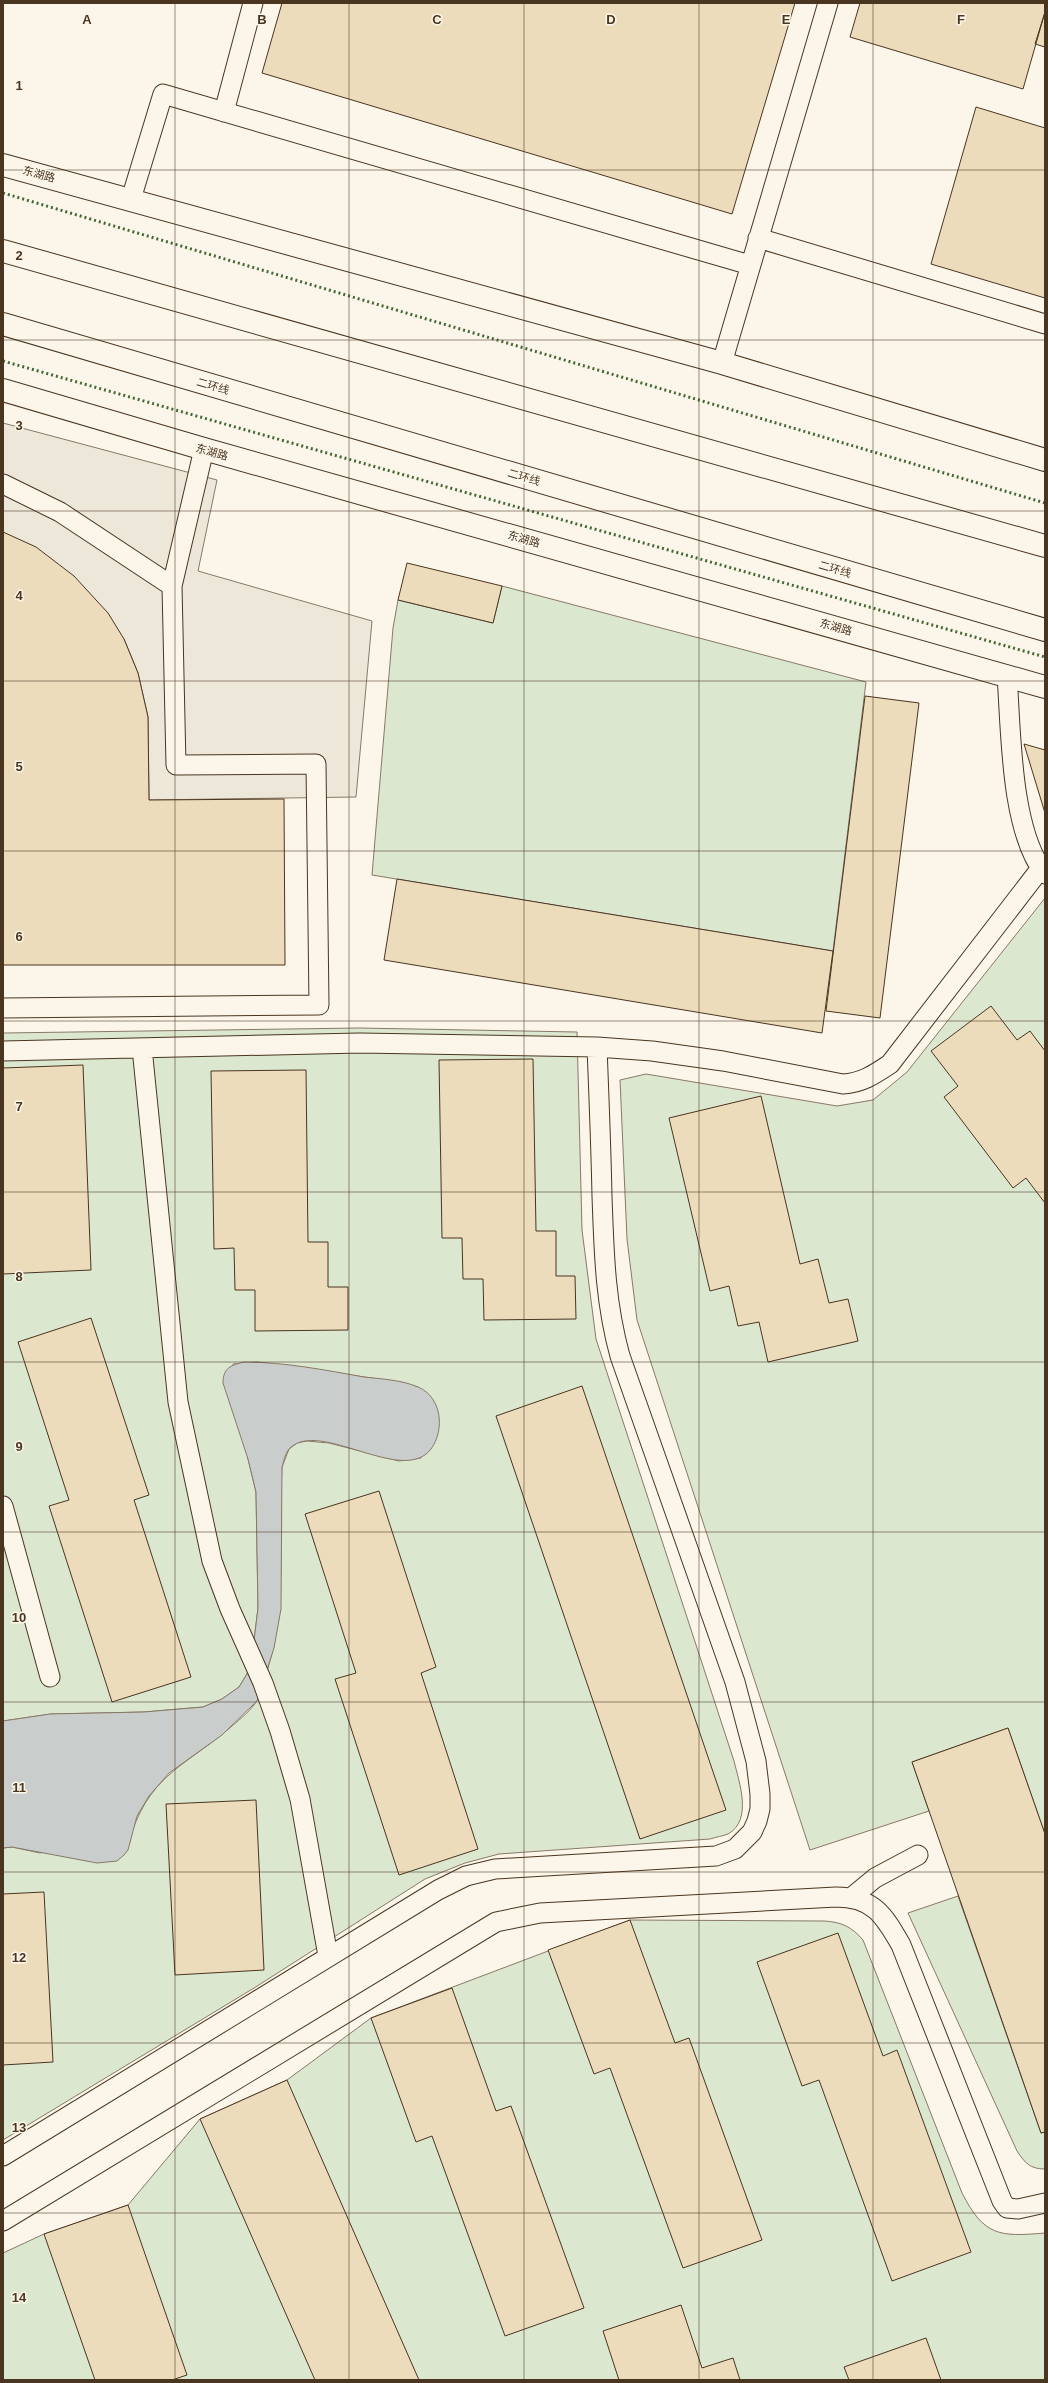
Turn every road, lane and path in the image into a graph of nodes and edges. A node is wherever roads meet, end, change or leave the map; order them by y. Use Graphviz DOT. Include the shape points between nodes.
graph roads {
  1 [pos="253,3"];
  2 [pos="828,3"];
  3 [pos="224,112"];
  4 [pos="3,165"];
  5 [pos="131,199"];
  6 [pos="758,238"];
  7 [pos="3,251"];
  8 [pos="750,265"];
  9 [pos="3,324"];
  10 [pos="1045,324"];
  11 [pos="722,363"];
  12 [pos="3,390"];
  13 [pos="204,450"];
  14 [pos="1045,460"];
  15 [pos="3,484"];
  16 [pos="1045,546"];
  17 [pos="172,586"];
  18 [pos="1045,630"];
  19 [pos="1007,675"];
  20 [pos="1045,687"];
  21 [pos="1043,871"];
  22 [pos="3,1008"];
  23 [pos="597,1047"];
  24 [pos="142,1048"];
  25 [pos="3,1051"];
  26 [pos="3,1506"];
  27 [pos="50,1677"];
  28 [pos="918,1855"];
  29 [pos="852,1897"];
  30 [pos="328,1956"];
  31 [pos="3,2156"];
  32 [pos="1045,2203"];
  33 [pos="3,2221"];
  1 -- 3 [label="lane"];
  2 -- 6 [label="lane"];
  3 -- 5 [label="lane" via="163,94"];
  3 -- 8 [label="lane"];
  4 -- 5 [label="main road, 东湖路"];
  5 -- 11 [label="main road, 东湖路"];
  6 -- 8 [label="lane"];
  6 -- 10 [label="lane"];
  7 -- 16 [label="main road"];
  8 -- 11 [label="lane"];
  9 -- 18 [label="main road, 二环线"];
  11 -- 14 [label="main road, 东湖路"];
  12 -- 13 [label="main road, 东湖路"];
  13 -- 17 [label="lane"];
  13 -- 19 [label="main road, 东湖路"];
  15 -- 17 [label="lane" via="60,512"];
  17 -- 22 [label="lane" via="176,765 316,764 319,1005"];
  19 -- 20 [label="main road, 东湖路"];
  19 -- 21 [label="lane" via="1018,806 1025,832"];
  21 -- 23 [label="lane" via="890,1064 866,1079 843,1084 723,1061 652,1051"];
  23 -- 24 [label="lane" via="360,1043"];
  23 -- 30 [label="lane" via="604,1255 611,1323 620,1356 735,1682 756,1761 760,1794 757,1821 752,1832 736,1849 716,1856 495,1869 466,1876"];
  24 -- 25 [label="lane"];
  24 -- 30 [label="lane" via="178,1402 212,1561 263,1683 300,1799"];
  26 -- 27 [label="lane"];
  28 -- 29 [label="lane" via="875,1878"];
  29 -- 32 [label="lane" via="869,1903 880,1913 901,1945 1002,2201 1007,2208 1018,2209"];
  29 -- 33 [label="lane" via="540,1914 496,1922"];
  30 -- 31 [label="lane"];
}
